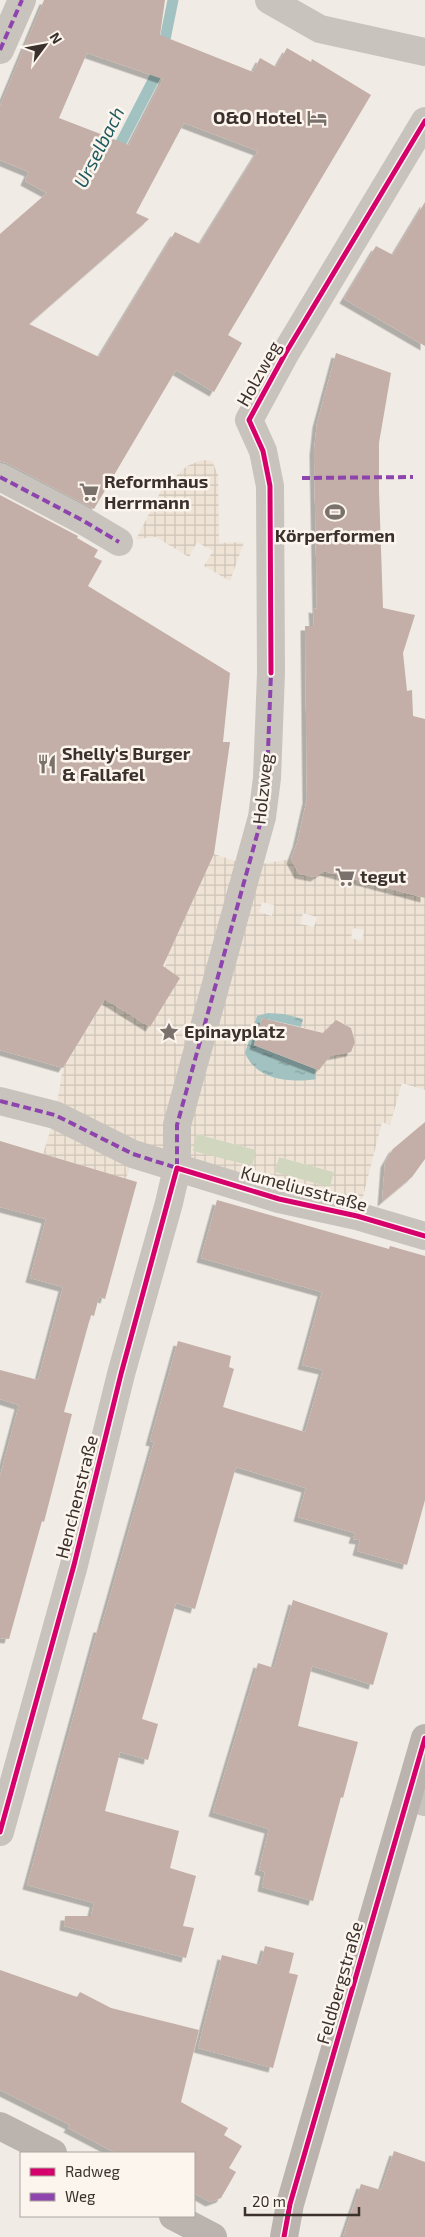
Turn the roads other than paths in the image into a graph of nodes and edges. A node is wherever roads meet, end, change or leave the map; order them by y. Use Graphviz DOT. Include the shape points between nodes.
graph roads {
  1 [pos="22,0"];
  2 [pos="269,0"];
  3 [pos="0,50"];
  4 [pos="425,52"];
  5 [pos="425,121"];
  6 [pos="0,477"];
  7 [pos="118,542"];
  8 [pos="0,1101"];
  9 [pos="177,1168"];
  10 [pos="425,1236"];
  11 [pos="425,1738"];
  12 [pos="416,1799"];
  13 [pos="0,1832"];
  14 [pos="0,2126"];
  15 [pos="51,2152"];
  16 [pos="175,2217"];
  17 [pos="213,2237"];
  18 [pos="284,2237"];
  1 -- 3 [label="street"];
  2 -- 4 [label="street" via="320,29"];
  5 -- 9 [label="street, Holzweg" via="298,331 249,420 263,451 270,486 271,673 267,778 262,818 177,1125"];
  6 -- 7 [label="street"];
  8 -- 9 [label="street, Kumeliusstraße" via="55,1115 133,1154"];
  9 -- 10 [label="street, Kumeliusstraße" via="279,1199 357,1216"];
  9 -- 13 [label="street, Henchenstraße" via="74,1565"];
  11 -- 12 [label="street, Feldbergstraße"];
  12 -- 18 [label="street, Feldbergstraße" via="290,2204"];
  14 -- 15 [label="street"];
  16 -- 17 [label="street"];
}
